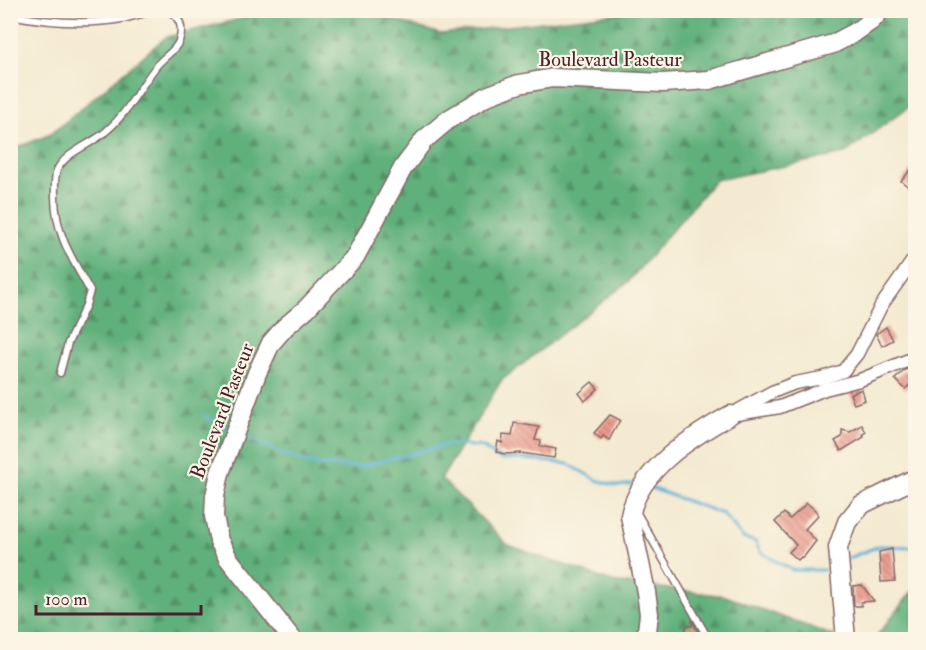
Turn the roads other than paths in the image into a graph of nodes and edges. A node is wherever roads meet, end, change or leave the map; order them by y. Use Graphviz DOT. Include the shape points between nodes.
graph roads {
  1 [pos="158,10"];
  2 [pos="168,10"];
  3 [pos="881,10"];
  4 [pos="10,15"];
  5 [pos="915,256"];
  6 [pos="10,262"];
  7 [pos="14,281"];
  8 [pos="915,357"];
  9 [pos="60,373"];
  10 [pos="730,415"];
  11 [pos="915,478"];
  12 [pos="635,498"];
  13 [pos="293,639"];
  14 [pos="646,639"];
  15 [pos="709,639"];
  16 [pos="846,639"];
  1 -- 4 [label="lane" via="90,21 38,21"];
  2 -- 9 [label="lane" via="180,22 178,43 157,65 130,107 105,133 71,155 57,170 56,219 63,241 90,291"];
  3 -- 13 [label="main road, Boulevard Pasteur" via="871,21 833,44 709,80 663,83 553,78 519,84 489,95 449,119 424,140 403,168 355,257 271,344 251,388 214,496 219,541 228,558"];
  5 -- 10 [label="street" via="843,371 787,386"];
  6 -- 7 [label="lane"];
  8 -- 10 [label="street" via="780,407"];
  10 -- 12 [label="main road" via="682,445 651,475"];
  11 -- 16 [label="main road" via="861,505 847,522 838,547"];
  12 -- 14 [label="main road" via="630,516 649,614"];
  12 -- 15 [label="lane" via="645,530"];
}
